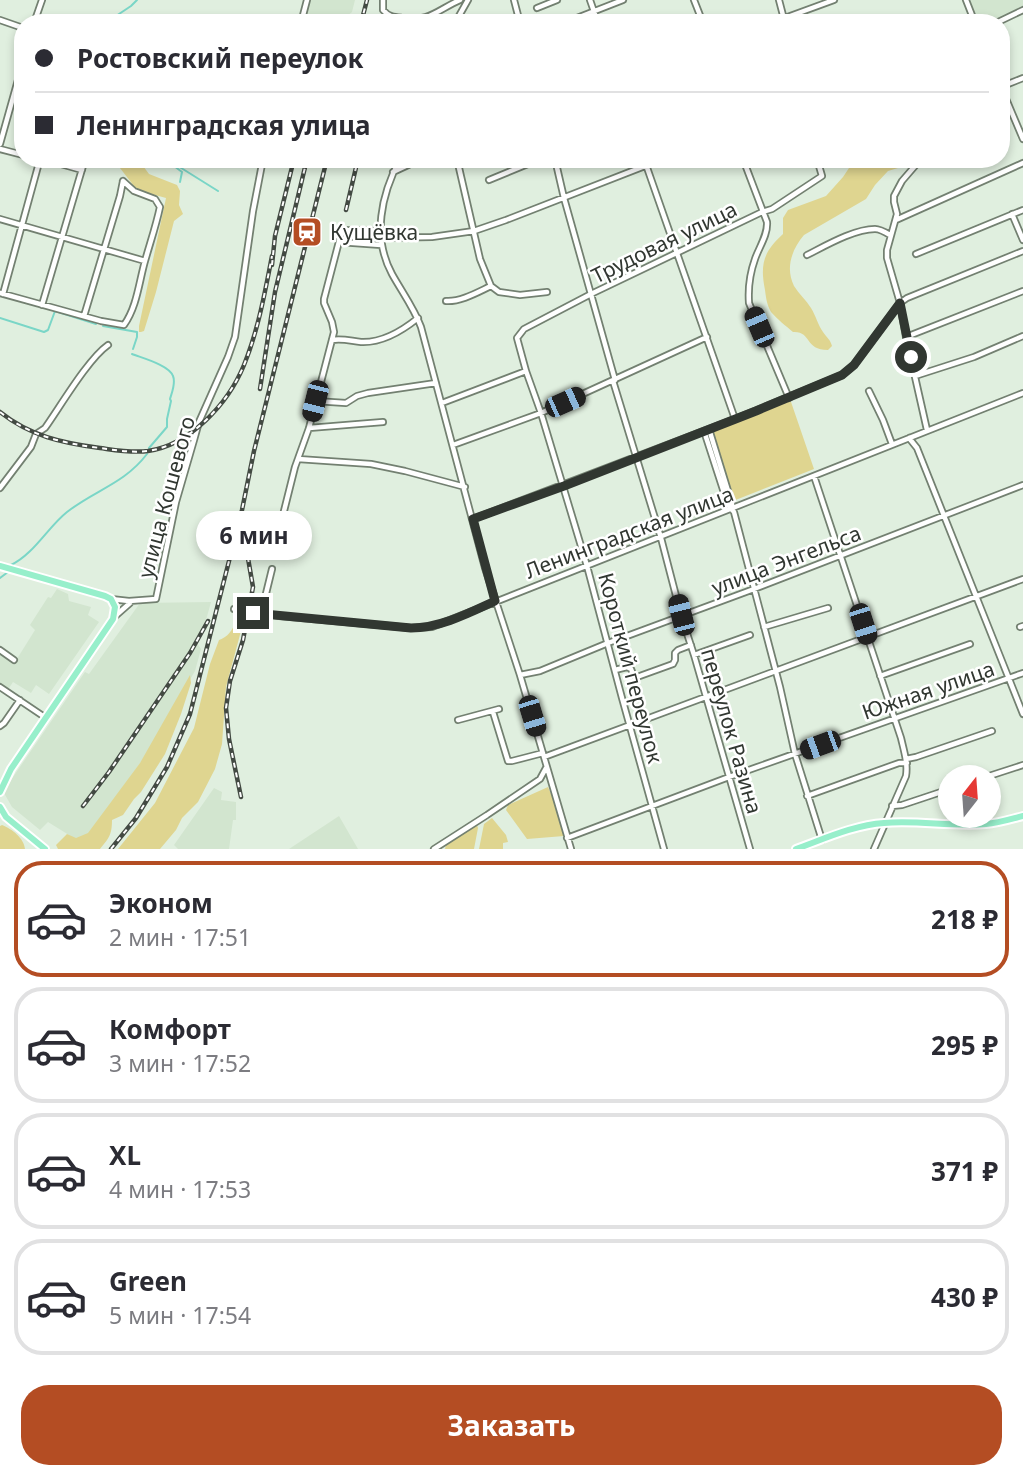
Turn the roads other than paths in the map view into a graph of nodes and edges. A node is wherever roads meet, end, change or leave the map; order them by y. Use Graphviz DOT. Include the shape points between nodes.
graph roads {
  1 [pos="460,0"];
  2 [pos="557,0"];
  3 [pos="590,0"];
  4 [pos="623,0"];
  5 [pos="834,0"];
  6 [pos="537,8"];
  7 [pos="594,12"];
  8 [pos="431,14"];
  9 [pos="589,14"];
  10 [pos="801,14"];
  11 [pos="14,95"];
  12 [pos="1010,107"];
  13 [pos="1023,139"];
  14 [pos="0,146"];
  15 [pos="1023,163"];
  16 [pos="38,168"];
  17 [pos="75,168"];
  18 [pos="261,168"];
  19 [pos="395,168"];
  20 [pos="402,168"];
  21 [pos="459,168"];
  22 [pos="518,168"];
  23 [pos="557,168"];
  24 [pos="641,168"];
  25 [pos="647,168"];
  26 [pos="746,168"];
  27 [pos="820,168"];
  28 [pos="913,168"];
  29 [pos="82,170"];
  30 [pos="393,172"];
  31 [pos="489,180"];
  32 [pos="564,198"];
  33 [pos="1023,210"];
  34 [pos="762,212"];
  35 [pos="1012,215"];
  36 [pos="0,219"];
  37 [pos="895,220"];
  38 [pos="21,225"];
  39 [pos="380,231"];
  40 [pos="474,231"];
  41 [pos="890,236"];
  42 [pos="62,237"];
  43 [pos="1023,240"];
  44 [pos="339,242"];
  45 [pos="381,242"];
  46 [pos="105,249"];
  47 [pos="1023,251"];
  48 [pos="677,252"];
  49 [pos="916,254"];
  50 [pos="807,255"];
  51 [pos="145,261"];
  52 [pos="491,286"];
  53 [pos="1023,291"];
  54 [pos="547,292"];
  55 [pos="1,294"];
  56 [pos="591,294"];
  57 [pos="446,301"];
  58 [pos="900,303"];
  59 [pos="43,305"];
  60 [pos="84,316"];
  61 [pos="418,318"];
  62 [pos="518,335"];
  63 [pos="1023,336"];
  64 [pos="707,337"];
  65 [pos="906,337"];
  66 [pos="332,340"];
  67 [pos="108,345"];
  68 [pos="526,371"];
  69 [pos="915,376"];
  70 [pos="614,380"];
  71 [pos="436,383"];
  72 [pos="869,391"];
  73 [pos="1023,393"];
  74 [pos="789,398"];
  75 [pos="315,401"];
  76 [pos="442,403"];
  77 [pos="541,413"];
  78 [pos="735,419"];
  79 [pos="383,422"];
  80 [pos="309,428"];
  81 [pos="706,430"];
  82 [pos="925,431"];
  83 [pos="909,438"];
  84 [pos="892,444"];
  85 [pos="453,445"];
  86 [pos="917,448"];
  87 [pos="637,457"];
  88 [pos="298,459"];
  89 [pos="814,476"];
  90 [pos="1023,485"];
  91 [pos="564,486"];
  92 [pos="465,487"];
  93 [pos="0,488"];
  94 [pos="731,509"];
  95 [pos="945,516"];
  96 [pos="282,519"];
  97 [pos="473,519"];
  98 [pos="661,538"];
  99 [pos="841,556"];
  100 [pos="0,566"];
  101 [pos="587,566"];
  102 [pos="272,569"];
  103 [pos="1023,579"];
  104 [pos="754,589"];
  105 [pos="977,597"];
  106 [pos="108,598"];
  107 [pos="133,601"];
  108 [pos="495,601"];
  109 [pos="828,608"];
  110 [pos="234,609"];
  111 [pos="261,614"];
  112 [pos="681,615"];
  113 [pos="113,619"];
  114 [pos="764,627"];
  115 [pos="750,635"];
  116 [pos="868,637"];
  117 [pos="608,643"];
  118 [pos="970,644"];
  119 [pos="691,645"];
  120 [pos="0,650"];
  121 [pos="694,655"];
  122 [pos="14,660"];
  123 [pos="615,670"];
  124 [pos="775,671"];
  125 [pos="1023,673"];
  126 [pos="520,675"];
  127 [pos="880,676"];
  128 [pos="1009,678"];
  129 [pos="0,687"];
  130 [pos="706,697"];
  131 [pos="20,700"];
  132 [pos="1023,714"];
  133 [pos="46,718"];
  134 [pos="894,718"];
  135 [pos="458,720"];
  136 [pos="630,725"];
  137 [pos="0,726"];
  138 [pos="992,731"];
  139 [pos="795,754"];
  140 [pos="544,755"];
  141 [pos="906,761"];
  142 [pos="1023,765"];
  143 [pos="547,767"];
  144 [pos="1001,772"];
  145 [pos="729,777"];
  146 [pos="0,792"];
  147 [pos="938,793"];
  148 [pos="807,796"];
  149 [pos="653,806"];
  150 [pos="891,806"];
  151 [pos="0,807"];
  152 [pos="1023,816"];
  153 [pos="885,823"];
  154 [pos="568,838"];
  155 [pos="822,840"];
  156 [pos="36,846"];
  157 [pos="45,849"];
  158 [pos="434,849"];
  159 [pos="571,849"];
  160 [pos="664,849"];
  161 [pos="750,849"];
  162 [pos="796,849"];
  163 [pos="874,849"];
  1 -- 8 [label="street"];
  2 -- 6 [label="street"];
  3 -- 7 [label="street"];
  4 -- 7 [label="street"];
  5 -- 10 [label="street"];
  7 -- 9 [label="street"];
  11 -- 14 [label="street"];
  12 -- 13 [label="street"];
  15 -- 37 [label="street"];
  16 -- 38 [label="street"];
  17 -- 29 [label="street"];
  18 -- 107 [label="street, улица Кошевого" via="235,337 199,422 156,599"];
  19 -- 30 [label="street"];
  20 -- 30 [label="street"];
  21 -- 40 [label="street"];
  22 -- 31 [label="street"];
  23 -- 32 [label="street, переулок Разина"];
  24 -- 32 [label="street"];
  25 -- 48 [label="street"];
  26 -- 34 [label="street"];
  27 -- 34 [label="street, Трудовая улица" via="822,176"];
  28 -- 37 [label="street" via="894,196"];
  29 -- 42 [label="street"];
  30 -- 39 [label="street"];
  32 -- 40 [label="street"];
  32 -- 56 [label="street, переулок Разина"];
  33 -- 35 [label="street"];
  34 -- 48 [label="street, Трудовая улица"];
  34 -- 74 [label="street" via="767,228 754,262 749,303"];
  35 -- 43 [label="street"];
  35 -- 49 [label="street"];
  36 -- 38 [label="street"];
  37 -- 41 [label="street"];
  38 -- 42 [label="street"];
  38 -- 55 [label="street"];
  39 -- 44 [label="street" via="342,230"];
  39 -- 45 [label="street"];
  40 -- 45 [label="street"];
  40 -- 52 [label="street"];
  41 -- 50 [label="street" via="875,229 864,231"];
  41 -- 58 [label="street" via="887,258"];
  42 -- 46 [label="street"];
  42 -- 59 [label="street"];
  44 -- 45 [label="street"];
  44 -- 66 [label="street" via="324,299 334,327"];
  45 -- 61 [label="street" via="385,261"];
  46 -- 51 [label="street"];
  46 -- 51 [label="street" via="123,181 159,204"];
  46 -- 60 [label="street"];
  47 -- 58 [label="street"];
  48 -- 56 [label="street, Трудовая улица"];
  48 -- 64 [label="street"];
  51 -- 60 [label="street" via="124,325"];
  52 -- 54 [label="street" via="520,295"];
  52 -- 57 [label="street"];
  53 -- 65 [label="street"];
  55 -- 59 [label="street"];
  56 -- 62 [label="street, Трудовая улица"];
  56 -- 70 [label="street, переулок Разина"];
  58 -- 65 [label="street"];
  58 -- 74 [label="street" via="854,365"];
  59 -- 60 [label="street"];
  61 -- 66 [label="street" via="376,340"];
  61 -- 71 [label="street"];
  62 -- 68 [label="street, Короткий переулок"];
  63 -- 69 [label="street"];
  64 -- 70 [label="street"];
  64 -- 78 [label="street"];
  65 -- 69 [label="street"];
  66 -- 75 [label="street"];
  67 -- 93 [label="street"];
  68 -- 76 [label="street"];
  68 -- 77 [label="street, Короткий переулок"];
  69 -- 82 [label="street"];
  70 -- 77 [label="street"];
  70 -- 87 [label="street, переулок Разина"];
  71 -- 75 [label="street" via="368,393 346,403"];
  71 -- 76 [label="street"];
  72 -- 84 [label="street"];
  73 -- 82 [label="street, Ленинградская улица"];
  74 -- 78 [label="street"];
  75 -- 80 [label="street"];
  76 -- 85 [label="street"];
  77 -- 85 [label="street"];
  77 -- 91 [label="street, Короткий переулок"];
  78 -- 81 [label="street"];
  79 -- 80 [label="street"];
  80 -- 88 [label="street"];
  81 -- 87 [label="street"];
  81 -- 94 [label="street"];
  82 -- 83 [label="street, Ленинградская улица"];
  82 -- 86 [label="street"];
  83 -- 84 [label="street, Ленинградская улица"];
  83 -- 86 [label="street"];
  84 -- 89 [label="street, Ленинградская улица"];
  85 -- 92 [label="street"];
  86 -- 95 [label="street"];
  87 -- 91 [label="street"];
  87 -- 98 [label="street, переулок Разина"];
  88 -- 92 [label="street" via="370,464"];
  88 -- 96 [label="street"];
  89 -- 94 [label="street, Ленинградская улица"];
  89 -- 99 [label="street"];
  90 -- 95 [label="street, улица Энгельса"];
  91 -- 97 [label="street"];
  91 -- 101 [label="street, Короткий переулок"];
  92 -- 97 [label="street"];
  94 -- 98 [label="street, Ленинградская улица"];
  94 -- 104 [label="street"];
  95 -- 99 [label="street, улица Энгельса"];
  95 -- 105 [label="street"];
  97 -- 108 [label="street"];
  98 -- 101 [label="street, Ленинградская улица"];
  98 -- 112 [label="street, переулок Разина"];
  99 -- 104 [label="street, улица Энгельса"];
  99 -- 116 [label="street"];
  100 -- 106 [label="main road"];
  101 -- 108 [label="street, Ленинградская улица"];
  101 -- 117 [label="street, Короткий переулок"];
  102 -- 111 [label="street"];
  103 -- 105 [label="street"];
  104 -- 112 [label="street, улица Энгельса"];
  104 -- 114 [label="street"];
  105 -- 116 [label="street"];
  105 -- 128 [label="street"];
  106 -- 107 [label="street"];
  106 -- 113 [label="main road" via="115,607"];
  107 -- 113 [label="street"];
  108 -- 111 [label="street, Ленинградская улица" via="426,628"];
  108 -- 126 [label="street"];
  109 -- 114 [label="street"];
  110 -- 111 [label="street, Ленинградская улица"];
  112 -- 117 [label="street, улица Энгельса"];
  112 -- 119 [label="street, переулок Разина"];
  113 -- 133 [label="main road"];
  114 -- 124 [label="street"];
  115 -- 121 [label="street"];
  116 -- 124 [label="street"];
  116 -- 127 [label="street"];
  117 -- 123 [label="street, Короткий переулок"];
  117 -- 126 [label="street, улица Энгельса"];
  118 -- 127 [label="street"];
  119 -- 121 [label="street, переулок Разина"];
  119 -- 123 [label="street" via="675,653 673,664 637,677 631,668"];
  120 -- 122 [label="street"];
  121 -- 130 [label="street, переулок Разина"];
  123 -- 136 [label="street, Короткий переулок"];
  124 -- 130 [label="street"];
  124 -- 139 [label="street"];
  125 -- 128 [label="street, Южная улица"];
  126 -- 140 [label="street"];
  127 -- 134 [label="street"];
  128 -- 132 [label="street"];
  128 -- 134 [label="street, Южная улица"];
  129 -- 131 [label="street"];
  130 -- 136 [label="street"];
  130 -- 145 [label="street, переулок Разина"];
  131 -- 133 [label="street"];
  131 -- 137 [label="street"];
  133 -- 146 [label="main road"];
  134 -- 139 [label="street, Южная улица"];
  134 -- 141 [label="street"];
  135 -- 140 [label="street" via="496,710 508,761"];
  136 -- 140 [label="street"];
  136 -- 149 [label="street, Короткий переулок"];
  138 -- 141 [label="street"];
  139 -- 145 [label="street, Южная улица"];
  139 -- 148 [label="street"];
  140 -- 143 [label="street"];
  141 -- 148 [label="street"];
  141 -- 150 [label="street" via="906,776"];
  142 -- 144 [label="street"];
  143 -- 154 [label="street"];
  143 -- 158 [label="street" via="540,779"];
  145 -- 149 [label="street, Южная улица"];
  145 -- 161 [label="street, переулок Разина"];
  147 -- 150 [label="street"];
  148 -- 155 [label="street"];
  149 -- 154 [label="street, Южная улица"];
  149 -- 160 [label="street, Короткий переулок"];
  150 -- 153 [label="street"];
  151 -- 156 [label="main road"];
  152 -- 153 [label="main road" via="981,824"];
  153 -- 155 [label="main road"];
  153 -- 163 [label="street"];
  154 -- 159 [label="street"];
  155 -- 162 [label="main road"];
  156 -- 157 [label="main road"];
}
